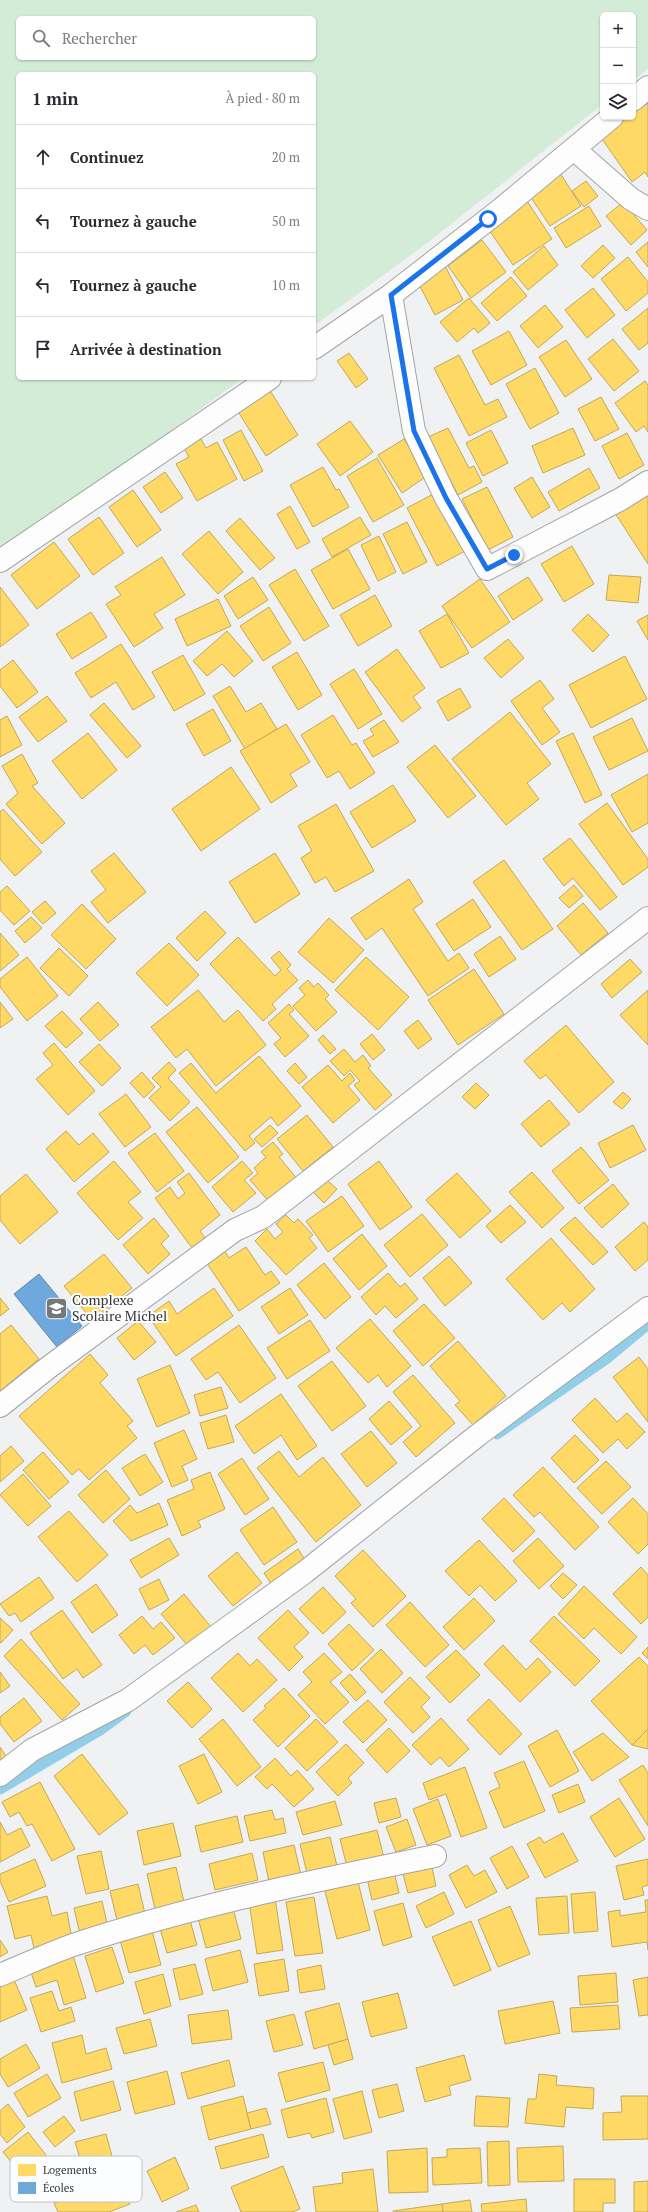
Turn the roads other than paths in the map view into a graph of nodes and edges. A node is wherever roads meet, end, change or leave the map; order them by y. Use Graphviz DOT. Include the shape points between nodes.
graph roads {
  1 [pos="648,87"];
  2 [pos="636,97"];
  3 [pos="608,120"];
  4 [pos="574,149"];
  5 [pos="648,209"];
  6 [pos="391,295"];
  7 [pos="316,347"];
  8 [pos="267,380"];
  9 [pos="648,482"];
  10 [pos="0,561"];
  11 [pos="648,918"];
  12 [pos="648,1308"];
  13 [pos="0,1406"];
  14 [pos="0,1775"];
  15 [pos="435,1856"];
  16 [pos="0,1975"];
  1 -- 2 [label="street"];
  3 -- 4 [label="street"];
  4 -- 5 [label="street" via="631,199"];
  4 -- 6 [label="street"];
  6 -- 7 [label="street"];
  6 -- 9 [label="street" via="414,431 446,498 487,569 622,499"];
  8 -- 10 [label="street"];
  11 -- 13 [label="street" via="263,1217 235,1230"];
  12 -- 14 [label="street" via="478,1435 305,1572 128,1700 32,1750"];
  15 -- 16 [label="street" via="305,1882 120,1930 71,1946"];
}
